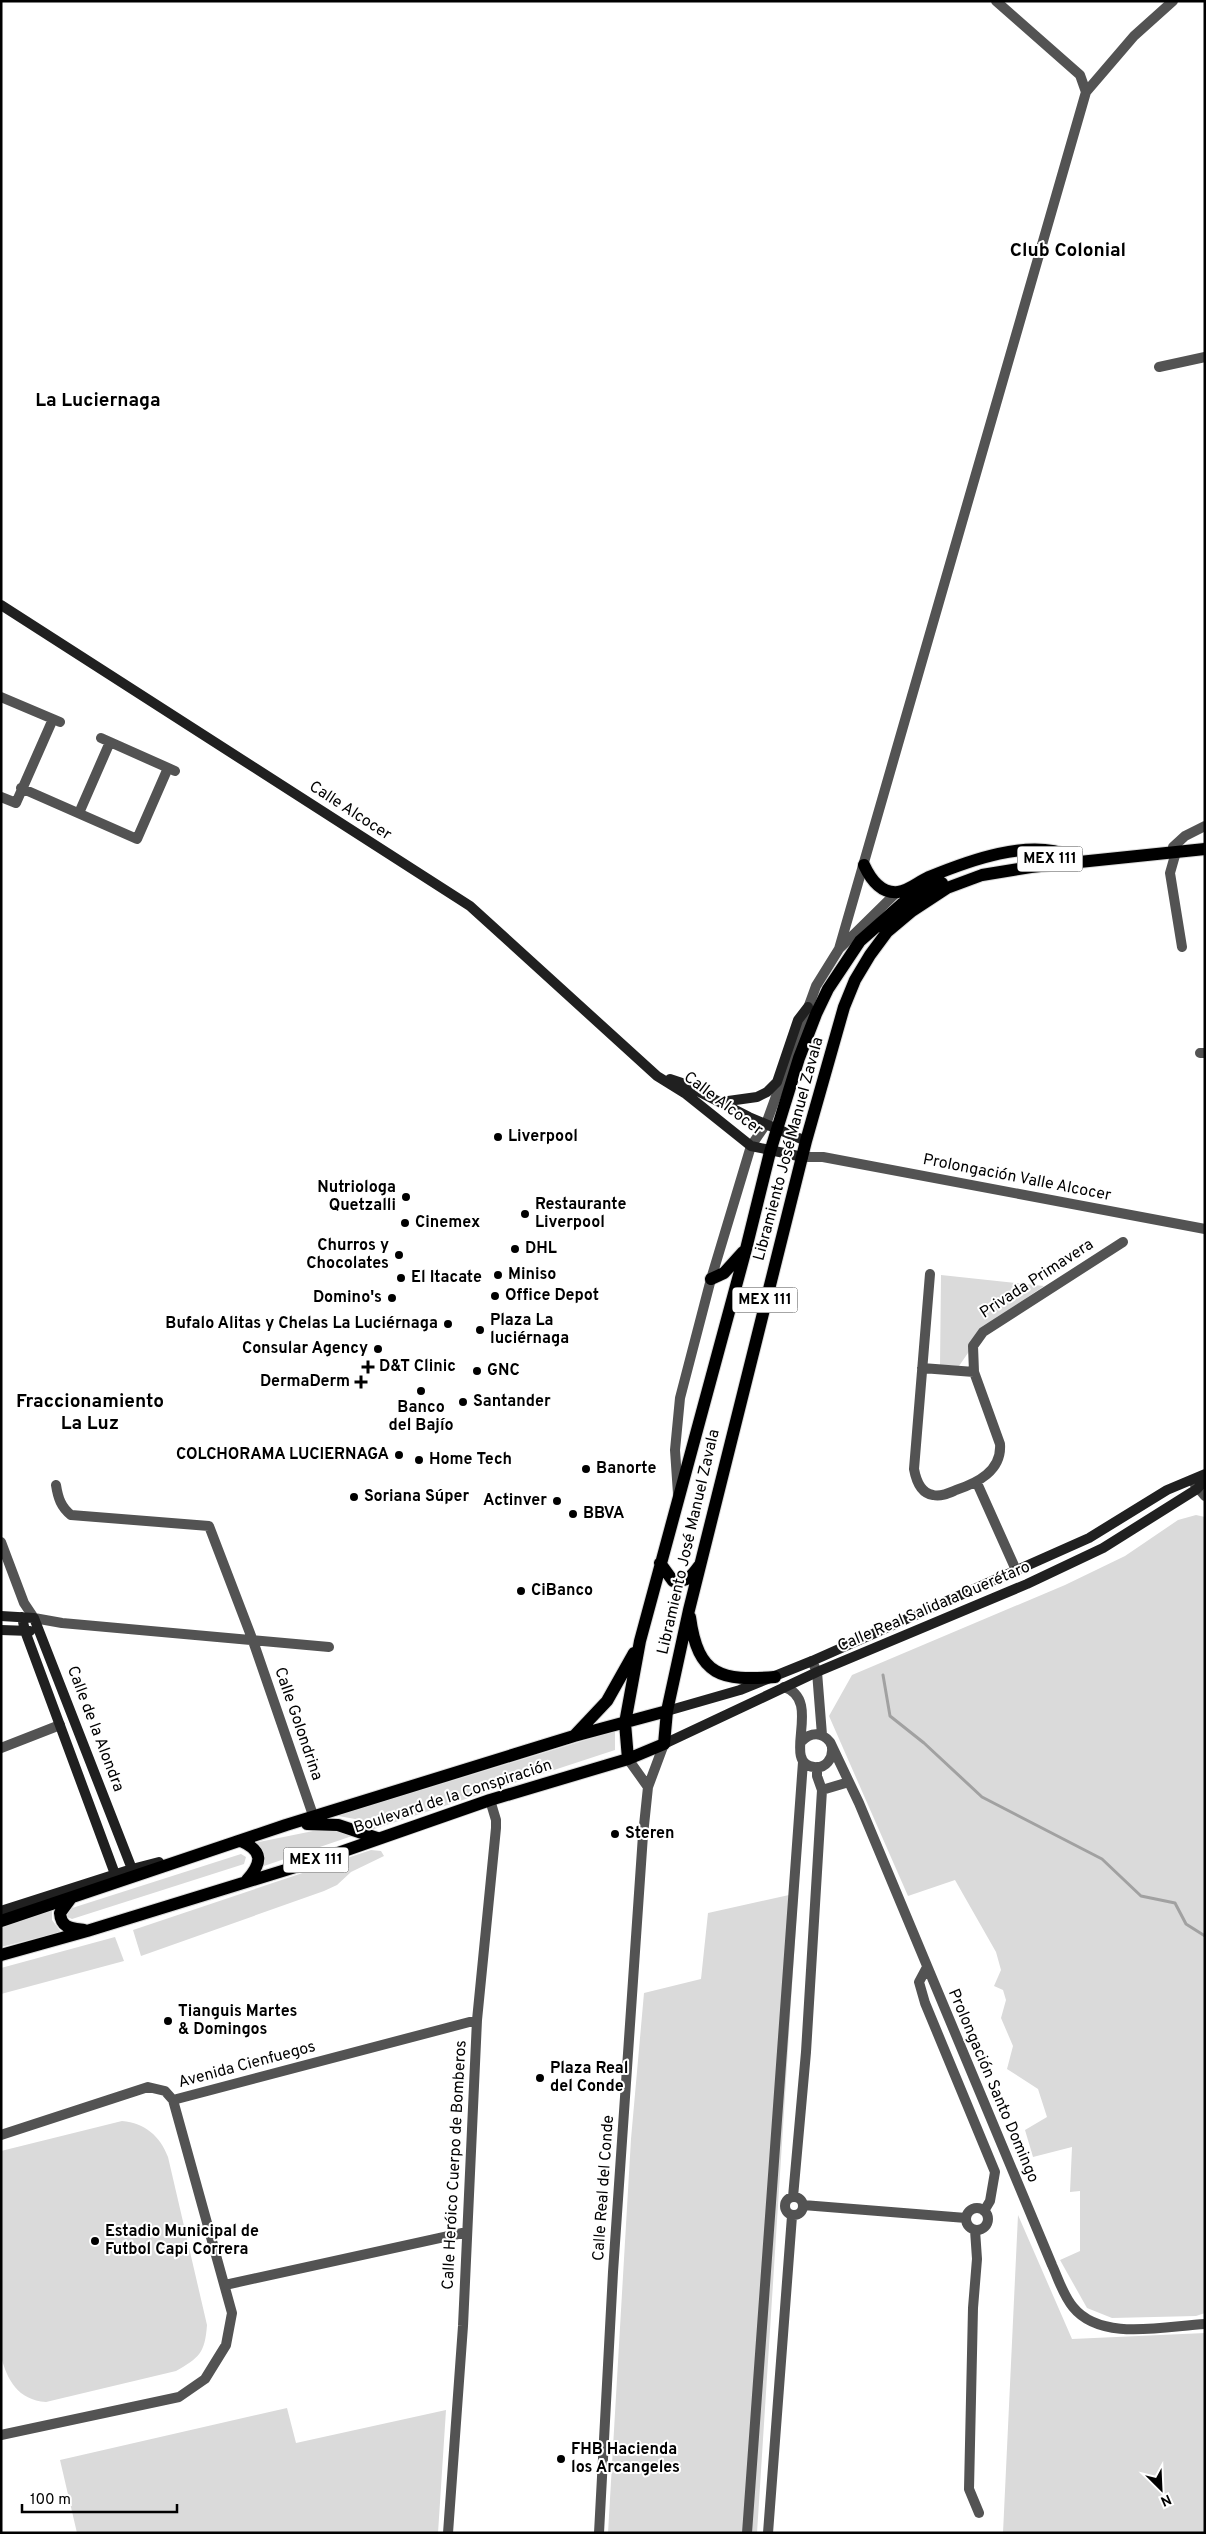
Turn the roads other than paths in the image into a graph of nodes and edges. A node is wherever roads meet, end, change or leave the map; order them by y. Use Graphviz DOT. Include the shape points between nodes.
graph roads {
  1 [pos="996,1"];
  2 [pos="1173,1"];
  3 [pos="1007,5"];
  4 [pos="1086,92"];
  5 [pos="1205,357"];
  6 [pos="1158,367"];
  7 [pos="1,605"];
  8 [pos="1,697"];
  9 [pos="21,788"];
  10 [pos="1,797"];
  11 [pos="79,814"];
  12 [pos="1205,826"];
  13 [pos="1205,844"];
  14 [pos="1205,849"];
  15 [pos="1175,850"];
  16 [pos="1070,856"];
  17 [pos="864,865"];
  18 [pos="897,892"];
  19 [pos="1182,947"];
  20 [pos="839,949"];
  21 [pos="808,1007"];
  22 [pos="657,1076"];
  23 [pos="721,1102"];
  24 [pos="771,1126"];
  25 [pos="806,1141"];
  26 [pos="751,1146"];
  27 [pos="770,1152"];
  28 [pos="803,1157"];
  29 [pos="824,1157"];
  30 [pos="1205,1229"];
  31 [pos="1123,1242"];
  32 [pos="746,1249"];
  33 [pos="930,1274"];
  34 [pos="711,1279"];
  35 [pos="922,1368"];
  36 [pos="974,1372"];
  37 [pos="1205,1474"];
  38 [pos="1191,1479"];
  39 [pos="1205,1480"];
  40 [pos="977,1483"];
  41 [pos="56,1485"];
  42 [pos="1201,1492"];
  43 [pos="678,1495"];
  44 [pos="1,1542"];
  45 [pos="660,1563"];
  46 [pos="701,1563"];
  47 [pos="1016,1570"];
  48 [pos="24,1603"];
  49 [pos="690,1610"];
  50 [pos="1,1616"];
  51 [pos="22,1617"];
  52 [pos="34,1618"];
  53 [pos="62,1623"];
  54 [pos="1,1630"];
  55 [pos="40,1630"];
  56 [pos="25,1631"];
  57 [pos="253,1641"];
  58 [pos="640,1642"];
  59 [pos="329,1647"];
  60 [pos="812,1661"];
  61 [pos="817,1672"];
  62 [pos="775,1677"];
  63 [pos="784,1687"];
  64 [pos="667,1711"];
  65 [pos="625,1723"];
  66 [pos="60,1725"];
  67 [pos="822,1735"];
  68 [pos="574,1736"];
  69 [pos="802,1741"];
  70 [pos="664,1744"];
  71 [pos="86,1747"];
  72 [pos="1,1748"];
  73 [pos="832,1748"];
  74 [pos="70,1753"];
  75 [pos="628,1759"];
  76 [pos="803,1762"];
  77 [pos="820,1767"];
  78 [pos="843,1771"];
  79 [pos="849,1782"];
  80 [pos="648,1787"];
  81 [pos="822,1790"];
  82 [pos="490,1800"];
  83 [pos="314,1818"];
  84 [pos="286,1825"];
  85 [pos="377,1838"];
  86 [pos="241,1841"];
  87 [pos="214,1850"];
  88 [pos="132,1868"];
  89 [pos="115,1874"];
  90 [pos="247,1880"];
  91 [pos="71,1898"];
  92 [pos="1,1911"];
  93 [pos="1,1921"];
  94 [pos="87,1931"];
  95 [pos="1,1955"];
  96 [pos="927,1967"];
  97 [pos="477,2020"];
  98 [pos="173,2100"];
  99 [pos="1,2134"];
  100 [pos="793,2197"];
  101 [pos="803,2205"];
  102 [pos="984,2211"];
  103 [pos="792,2216"];
  104 [pos="966,2218"];
  105 [pos="976,2230"];
  106 [pos="467,2232"];
  107 [pos="225,2285"];
  108 [pos="1205,2324"];
  109 [pos="1,2435"];
  110 [pos="979,2513"];
  111 [pos="448,2533"];
  112 [pos="599,2533"];
  113 [pos="746,2533"];
  114 [pos="768,2533"];
  1 -- 3 [label="street"];
  2 -- 4 [label="street" via="1134,36"];
  3 -- 4 [label="street" via="1080,75"];
  4 -- 17 [label="street"];
  5 -- 6 [label="street"];
  7 -- 22 [label="street, Calle Alcocer" via="470,906"];
  8 -- 9 [label="street" via="56,721"];
  9 -- 10 [label="street" via="16,803"];
  9 -- 11 [label="street"];
  11 -- 11 [label="street" via="137,839 171,770 105,740"];
  12 -- 15 [label="street" via="1185,836"];
  13 -- 15 [label="main road, Libramiento José Manuel Zavala / MEX 111"];
  14 -- 15 [label="main road, Libramiento José Manuel Zavala / MEX 111"];
  15 -- 16 [label="main road, Libramiento José Manuel Zavala / MEX 111"];
  15 -- 19 [label="street" via="1170,873"];
  15 -- 25 [label="main road, Libramiento José Manuel Zavala / MEX 111" via="982,875 947,888 912,911 887,932 855,980 844,1007"];
  16 -- 18 [label="main road" via="1056,850 1000,854 952,868"];
  16 -- 24 [label="main road, Libramiento José Manuel Zavala / MEX 111" via="982,868 942,883 903,903 860,941 842,964 816,1014"];
  17 -- 18 [label="main road" via="877,885"];
  17 -- 20 [label="street"];
  18 -- 20 [label="street"];
  20 -- 21 [label="street" via="816,986"];
  21 -- 23 [label="street" via="798,1020 777,1082 757,1097"];
  21 -- 24 [label="street"];
  22 -- 23 [label="street, Calle Alcocer" via="682,1083"];
  22 -- 26 [label="street, Calle Alcocer" via="686,1094"];
  23 -- 24 [label="street, Calle Alcocer"];
  24 -- 25 [label="street, Calle Alcocer"];
  24 -- 26 [label="street"];
  24 -- 27 [label="main road, Libramiento José Manuel Zavala / MEX 111"];
  25 -- 28 [label="main road, Libramiento José Manuel Zavala / MEX 111"];
  25 -- 29 [label="street"];
  26 -- 27 [label="street, Calle Alcocer"];
  26 -- 34 [label="street"];
  27 -- 28 [label="street, Calle Alcocer"];
  27 -- 32 [label="main road, Libramiento José Manuel Zavala / MEX 111"];
  28 -- 29 [label="street, Prolongación Valle Alcocer"];
  28 -- 46 [label="main road, Libramiento José Manuel Zavala / MEX 111" via="751,1353"];
  29 -- 30 [label="street, Prolongación Valle Alcocer"];
  31 -- 36 [label="street, Privada Primavera" via="983,1332 973,1346"];
  32 -- 34 [label="main road" via="724,1273"];
  32 -- 43 [label="main road, Libramiento José Manuel Zavala / MEX 111"];
  33 -- 35 [label="street, Privada Primavera"];
  34 -- 43 [label="street" via="680,1398 675,1450"];
  35 -- 36 [label="street"];
  35 -- 40 [label="street, Privada Primavera" via="914,1469 917,1482 923,1490 941,1496"];
  36 -- 40 [label="street, Privada Primavera" via="1001,1454 992,1470"];
  37 -- 38 [label="street, Calle Real Salida a Querétaro"];
  38 -- 42 [label="street"];
  38 -- 47 [label="street, Calle Real Salida a Querétaro" via="1089,1538"];
  39 -- 42 [label="street, Calle Real Salida a Querétaro"];
  40 -- 47 [label="street"];
  41 -- 57 [label="street, Calle Golondrina" via="58,1498 64,1510 71,1515 209,1526"];
  42 -- 61 [label="street, Calle Real Salida a Querétaro" via="1094,1552 1027,1584"];
  43 -- 45 [label="main road, Libramiento José Manuel Zavala / MEX 111"];
  44 -- 48 [label="street, Calle de la Alondra"];
  45 -- 46 [label="main road" via="673,1581 682,1582 692,1576"];
  45 -- 58 [label="main road, Libramiento José Manuel Zavala / MEX 111"];
  46 -- 49 [label="main road, Libramiento José Manuel Zavala / MEX 111"];
  47 -- 60 [label="street, Calle Real Salida a Querétaro"];
  48 -- 51 [label="street, Calle de la Alondra"];
  48 -- 52 [label="street, Calle de la Alondra"];
  49 -- 62 [label="main road" via="698,1648 711,1668 734,1678"];
  49 -- 64 [label="main road, Libramiento José Manuel Zavala / MEX 111"];
  50 -- 51 [label="street"];
  51 -- 52 [label="street"];
  51 -- 56 [label="street, Calle de la Alondra"];
  52 -- 53 [label="street"];
  52 -- 55 [label="street, Calle de la Alondra"];
  53 -- 55 [label="street"];
  53 -- 57 [label="street"];
  54 -- 56 [label="street"];
  55 -- 56 [label="street"];
  55 -- 71 [label="street, Calle de la Alondra"];
  56 -- 66 [label="street, Calle de la Alondra"];
  57 -- 59 [label="street"];
  57 -- 83 [label="street, Calle Golondrina"];
  58 -- 65 [label="main road, MEX 111"];
  58 -- 68 [label="main road, MEX 111" via="607,1701"];
  60 -- 61 [label="street"];
  60 -- 62 [label="street, Calle Real Salida a Querétaro"];
  61 -- 63 [label="street, Calle Real Salida a Querétaro"];
  61 -- 67 [label="street"];
  62 -- 64 [label="street, Calle Real Salida a Querétaro"];
  63 -- 69 [label="street" via="800,1696"];
  63 -- 70 [label="street, Calle Real Salida a Querétaro"];
  64 -- 65 [label="main road, MEX 111"];
  64 -- 70 [label="main road, MEX 111"];
  65 -- 68 [label="main road, MEX 111"];
  65 -- 75 [label="main road, MEX 111"];
  66 -- 72 [label="street"];
  66 -- 74 [label="street, Calle de la Alondra"];
  67 -- 69 [label="street" via="811,1735"];
  67 -- 73 [label="street"];
  68 -- 83 [label="main road, Boulevard de la Conspiración / MEX 111"];
  69 -- 76 [label="street" via="799,1752"];
  70 -- 75 [label="main road, MEX 111"];
  70 -- 80 [label="street, Calle Real del Conde"];
  71 -- 74 [label="street"];
  71 -- 88 [label="street, Calle de la Alondra"];
  73 -- 77 [label="street" via="830,1758"];
  73 -- 78 [label="street, Prolongación Santo Domingo"];
  74 -- 89 [label="street, Calle de la Alondra"];
  75 -- 80 [label="street"];
  75 -- 82 [label="main road, Boulevard de la Conspiración / MEX 111"];
  76 -- 77 [label="street"];
  76 -- 113 [label="street"];
  77 -- 78 [label="street"];
  77 -- 81 [label="street" via="817,1776"];
  78 -- 79 [label="street, Prolongación Santo Domingo"];
  79 -- 81 [label="street"];
  79 -- 96 [label="street, Prolongación Santo Domingo"];
  80 -- 112 [label="street, Calle Real del Conde" via="613,2272"];
  81 -- 100 [label="street" via="806,2052"];
  82 -- 85 [label="main road, Boulevard de la Conspiración / MEX 111"];
  82 -- 97 [label="street, Calle Heróico Cuerpo de Bomberos" via="496,1828"];
  83 -- 84 [label="main road, Boulevard de la Conspiración / MEX 111"];
  84 -- 85 [label="main road" via="338,1825"];
  84 -- 86 [label="main road, Boulevard de la Conspiración / MEX 111"];
  85 -- 90 [label="main road, Boulevard de la Conspiración / MEX 111" via="318,1860"];
  86 -- 87 [label="main road, Boulevard de la Conspiración / MEX 111"];
  86 -- 90 [label="main road" via="254,1846 258,1853 256,1870"];
  87 -- 88 [label="street"];
  87 -- 91 [label="main road, Boulevard de la Conspiración / MEX 111"];
  88 -- 89 [label="street"];
  89 -- 92 [label="street"];
  90 -- 94 [label="main road, Boulevard de la Conspiración / MEX 111"];
  91 -- 93 [label="main road, Boulevard de la Conspiración / MEX 111"];
  91 -- 94 [label="main road" via="60,1913 60,1920 65,1926"];
  94 -- 95 [label="main road, Boulevard de la Conspiración / MEX 111"];
  96 -- 102 [label="street" via="919,1982 925,2003 995,2172 990,2200"];
  96 -- 108 [label="street, Prolongación Santo Domingo" via="1072,2306 1084,2318 1100,2326 1117,2329"];
  97 -- 98 [label="street, Avenida Cienfuegos"];
  97 -- 106 [label="street, Calle Heróico Cuerpo de Bomberos"];
  98 -- 99 [label="street, Avenida Cienfuegos" via="165,2091 148,2087"];
  98 -- 107 [label="street"];
  100 -- 101 [label="street"];
  100 -- 103 [label="street" via="788,2198 784,2207"];
  101 -- 103 [label="street" via="799,2213"];
  101 -- 104 [label="street"];
  102 -- 104 [label="street" via="973,2209"];
  102 -- 105 [label="street" via="988,2221 986,2226"];
  103 -- 114 [label="street"];
  104 -- 105 [label="street" via="967,2224"];
  105 -- 110 [label="street" via="968,2489"];
  106 -- 107 [label="street"];
  106 -- 111 [label="street, Calle Heróico Cuerpo de Bomberos"];
  107 -- 109 [label="street" via="232,2314 226,2345 204,2379 179,2397"];
}
